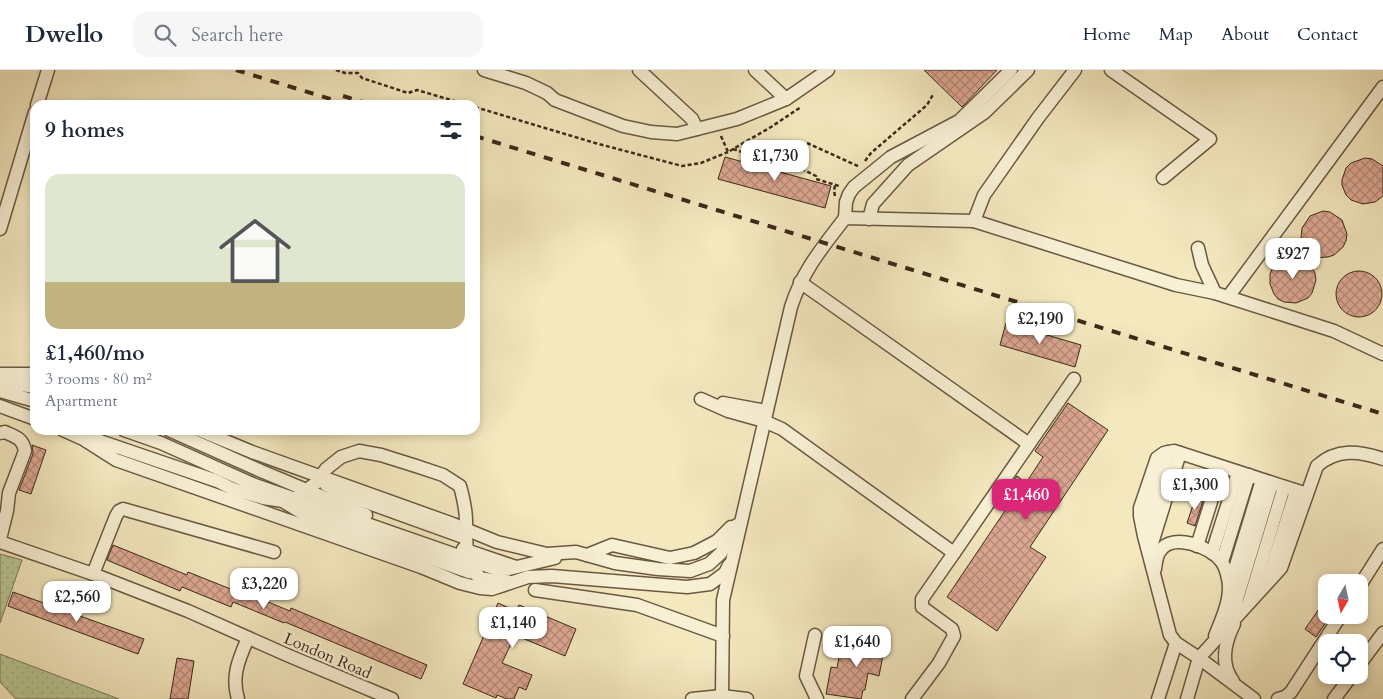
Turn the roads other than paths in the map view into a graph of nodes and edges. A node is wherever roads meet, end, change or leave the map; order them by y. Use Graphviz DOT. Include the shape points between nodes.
graph roads {
  1 [pos="48,70"];
  2 [pos="484,70"];
  3 [pos="640,70"];
  4 [pos="754,70"];
  5 [pos="828,70"];
  6 [pos="1011,70"];
  7 [pos="1028,70"];
  8 [pos="1075,70"];
  9 [pos="1111,70"];
  10 [pos="1383,87"];
  11 [pos="786,99"];
  12 [pos="39,100"];
  13 [pos="697,129"];
  14 [pos="30,140"];
  15 [pos="1163,178"];
  16 [pos="845,218"];
  17 [pos="869,219"];
  18 [pos="974,221"];
  19 [pos="0,228"];
  20 [pos="1198,248"];
  21 [pos="800,282"];
  22 [pos="1215,293"];
  23 [pos="1228,297"];
  24 [pos="1383,354"];
  25 [pos="0,374"];
  26 [pos="30,374"];
  27 [pos="1074,379"];
  28 [pos="0,382"];
  29 [pos="30,386"];
  30 [pos="0,391"];
  31 [pos="30,400"];
  32 [pos="0,406"];
  33 [pos="765,416"];
  34 [pos="30,417"];
  35 [pos="0,433"];
  36 [pos="74,435"];
  37 [pos="82,435"];
  38 [pos="138,435"];
  39 [pos="180,435"];
  40 [pos="211,435"];
  41 [pos="1029,444"];
  42 [pos="1174,453"];
  43 [pos="1383,459"];
  44 [pos="1222,467"];
  45 [pos="1243,474"];
  46 [pos="319,478"];
  47 [pos="255,485"];
  48 [pos="1284,487"];
  49 [pos="233,489"];
  50 [pos="306,490"];
  51 [pos="294,499"];
  52 [pos="281,500"];
  53 [pos="241,503"];
  54 [pos="743,514"];
  55 [pos="0,540"];
  56 [pos="466,544"];
  57 [pos="1197,546"];
  58 [pos="1383,549"];
  59 [pos="274,552"];
  60 [pos="581,553"];
  61 [pos="954,553"];
  62 [pos="1149,553"];
  63 [pos="1212,553"];
  64 [pos="733,559"];
  65 [pos="538,562"];
  66 [pos="1222,562"];
  67 [pos="502,571"];
  68 [pos="475,573"];
  69 [pos="517,573"];
  70 [pos="93,574"];
  71 [pos="1367,574"];
  72 [pos="1156,582"];
  73 [pos="1229,587"];
  74 [pos="535,590"];
  75 [pos="1249,604"];
  76 [pos="1234,620"];
  77 [pos="1334,624"];
  78 [pos="1383,633"];
  79 [pos="815,634"];
  80 [pos="723,636"];
  81 [pos="248,638"];
  82 [pos="1176,643"];
  83 [pos="1210,646"];
  84 [pos="1368,654"];
  85 [pos="1199,658"];
  86 [pos="1345,684"];
  87 [pos="1236,685"];
  88 [pos="722,696"];
  89 [pos="238,699"];
  90 [pos="392,699"];
  91 [pos="692,699"];
  92 [pos="747,699"];
  93 [pos="817,699"];
  94 [pos="912,699"];
  95 [pos="1158,699"];
  96 [pos="1187,699"];
  97 [pos="1254,699"];
  98 [pos="1278,699"];
  99 [pos="1334,699"];
  1 -- 12 [label="street"];
  2 -- 13 [label="street" via="526,83 555,100 624,126 668,134"];
  3 -- 13 [label="street" via="692,119"];
  4 -- 11 [label="street"];
  5 -- 11 [label="street"];
  6 -- 16 [label="street" via="959,120 891,158 854,187 846,202"];
  7 -- 17 [label="street" via="985,112 908,165 874,204"];
  8 -- 18 [label="street" via="984,195"];
  9 -- 15 [label="street" via="1210,139"];
  10 -- 23 [label="street"];
  11 -- 13 [label="street" via="737,119"];
  14 -- 19 [label="street"];
  16 -- 17 [label="street"];
  16 -- 21 [label="street"];
  17 -- 18 [label="street"];
  18 -- 22 [label="street" via="1176,285"];
  20 -- 22 [label="street"];
  21 -- 33 [label="street"];
  21 -- 41 [label="street"];
  22 -- 23 [label="street"];
  23 -- 24 [label="street" via="1334,331"];
  25 -- 26 [label="street"];
  27 -- 41 [label="street"];
  28 -- 29 [label="street"];
  30 -- 31 [label="street"];
  32 -- 34 [label="street"];
  33 -- 54 [label="street"];
  33 -- 61 [label="street"];
  35 -- 55 [label="street" via="20,439 25,450 8,493"];
  36 -- 53 [label="street" via="116,460"];
  37 -- 49 [label="street"];
  38 -- 47 [label="street"];
  39 -- 50 [label="street"];
  40 -- 46 [label="street"];
  41 -- 61 [label="street"];
  42 -- 44 [label="street"];
  42 -- 62 [label="street"];
  42 -- 62 [label="street" via="1164,453 1157,458 1140,508"];
  43 -- 48 [label="street" via="1356,452 1339,453"];
  44 -- 45 [label="street"];
  44 -- 57 [label="street"];
  45 -- 48 [label="street"];
  45 -- 63 [label="street"];
  45 -- 66 [label="street"];
  46 -- 50 [label="street"];
  46 -- 56 [label="street" via="341,493"];
  46 -- 56 [label="street" via="341,457 359,451 443,475 460,486 464,500"];
  47 -- 51 [label="street"];
  47 -- 52 [label="street"];
  48 -- 73 [label="street"];
  48 -- 75 [label="street"];
  48 -- 75 [label="street" via="1281,568"];
  48 -- 76 [label="street"];
  49 -- 52 [label="street"];
  49 -- 53 [label="street"];
  50 -- 51 [label="street"];
  50 -- 56 [label="street" via="352,510"];
  51 -- 52 [label="street" via="290,502"];
  51 -- 56 [label="street"];
  52 -- 68 [label="street" via="304,514"];
  53 -- 69 [label="street" via="460,583 492,589"];
  54 -- 60 [label="street" via="721,553 709,564 690,571 615,563"];
  54 -- 64 [label="street"];
  55 -- 70 [label="street, London Road"];
  56 -- 60 [label="street" via="497,542 547,554"];
  56 -- 65 [label="street"];
  56 -- 67 [label="street"];
  56 -- 68 [label="street"];
  56 -- 69 [label="street"];
  57 -- 63 [label="street"];
  57 -- 72 [label="street" via="1170,543 1163,547 1156,557"];
  58 -- 71 [label="street"];
  59 -- 70 [label="street" via="124,510 116,516"];
  60 -- 65 [label="street"];
  61 -- 94 [label="street" via="921,603 952,629 954,636"];
  62 -- 72 [label="street"];
  63 -- 66 [label="street"];
  64 -- 69 [label="street" via="725,573 710,584 687,587 552,576 528,577"];
  64 -- 80 [label="street" via="723,600"];
  65 -- 69 [label="street"];
  66 -- 73 [label="street"];
  67 -- 68 [label="street" via="488,575"];
  67 -- 69 [label="street"];
  68 -- 69 [label="street" via="479,578 499,581"];
  70 -- 81 [label="street, London Road"];
  72 -- 82 [label="street" via="1167,626"];
  73 -- 83 [label="street" via="1223,617"];
  74 -- 80 [label="street" via="637,605"];
  75 -- 76 [label="street"];
  76 -- 83 [label="street"];
  76 -- 87 [label="street" via="1224,658 1229,676"];
  77 -- 98 [label="street" via="1290,692"];
  78 -- 84 [label="street"];
  79 -- 93 [label="street" via="806,676"];
  80 -- 88 [label="street"];
  81 -- 89 [label="street" via="235,671"];
  81 -- 90 [label="street, London Road"];
  82 -- 85 [label="street"];
  82 -- 95 [label="street"];
  83 -- 85 [label="street"];
  85 -- 87 [label="street"];
  85 -- 96 [label="street"];
  86 -- 99 [label="street"];
  87 -- 97 [label="street"];
  88 -- 91 [label="street"];
  88 -- 92 [label="street"];
}
